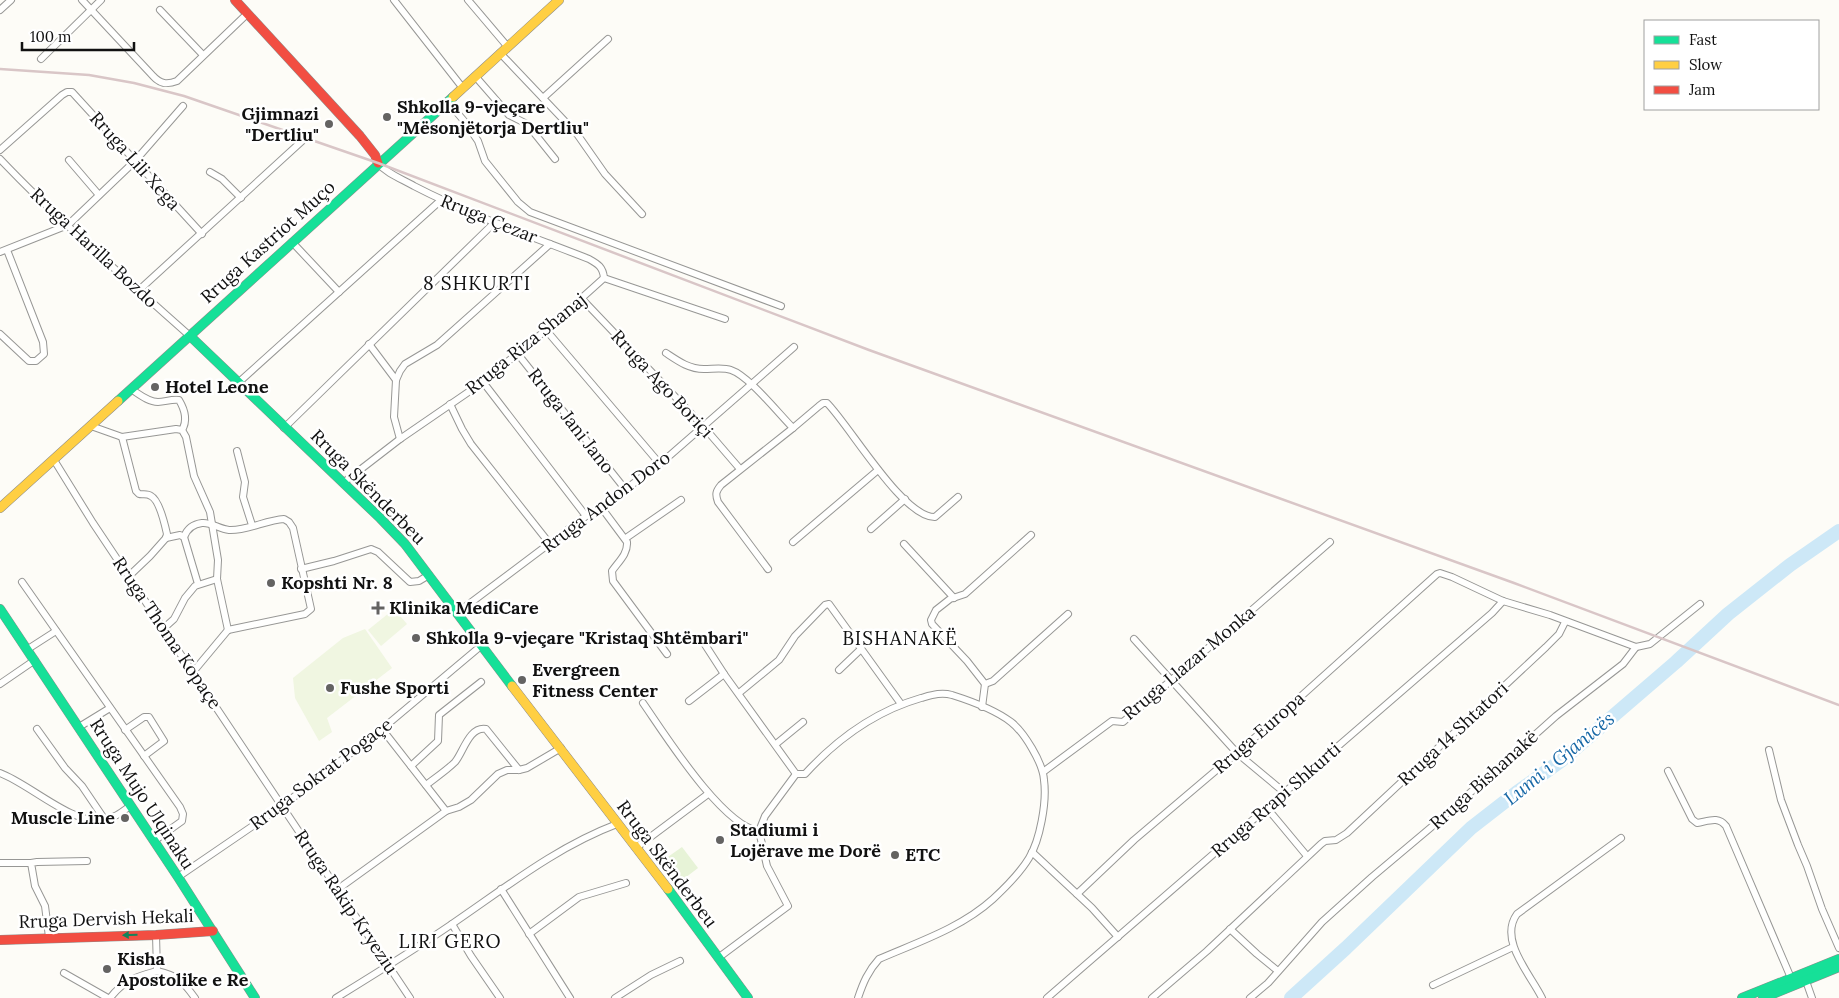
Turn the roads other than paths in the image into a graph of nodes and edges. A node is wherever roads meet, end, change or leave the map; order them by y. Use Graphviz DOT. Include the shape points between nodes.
graph roads {
  1 [pos="11,0"];
  2 [pos="82,0"];
  3 [pos="101,0"];
  4 [pos="235,0"];
  5 [pos="394,0"];
  6 [pos="468,0"];
  7 [pos="559,0"];
  8 [pos="91,9"];
  9 [pos="0,10"];
  10 [pos="160,10"];
  11 [pos="247,14"];
  12 [pos="608,39"];
  13 [pos="503,50"];
  14 [pos="203,55"];
  15 [pos="41,59"];
  16 [pos="475,76"];
  17 [pos="462,87"];
  18 [pos="543,98"];
  19 [pos="447,102"];
  20 [pos="183,106"];
  21 [pos="302,141"];
  22 [pos="0,150"];
  23 [pos="0,159"];
  24 [pos="555,159"];
  25 [pos="69,160"];
  26 [pos="135,161"];
  27 [pos="378,163"];
  28 [pos="210,172"];
  29 [pos="99,195"];
  30 [pos="241,198"];
  31 [pos="441,200"];
  32 [pos="642,214"];
  33 [pos="494,223"];
  34 [pos="68,225"];
  35 [pos="202,234"];
  36 [pos="292,242"];
  37 [pos="550,244"];
  38 [pos="3,251"];
  39 [pos="604,278"];
  40 [pos="138,291"];
  41 [pos="338,292"];
  42 [pos="582,299"];
  43 [pos="782,306"];
  44 [pos="725,319"];
  45 [pos="546,330"];
  46 [pos="0,334"];
  47 [pos="190,336"];
  48 [pos="369,344"];
  49 [pos="794,347"];
  50 [pos="666,352"];
  51 [pos="517,354"];
  52 [pos="396,380"];
  53 [pos="483,382"];
  54 [pos="238,383"];
  55 [pos="751,384"];
  56 [pos="131,389"];
  57 [pos="450,404"];
  58 [pos="91,426"];
  59 [pos="703,426"];
  60 [pos="284,428"];
  61 [pos="792,428"];
  62 [pos="182,430"];
  63 [pos="122,437"];
  64 [pos="400,439"];
  65 [pos="237,452"];
  66 [pos="54,460"];
  67 [pos="660,464"];
  68 [pos="740,470"];
  69 [pos="878,470"];
  70 [pos="343,483"];
  71 [pos="625,489"];
  72 [pos="958,497"];
  73 [pos="681,500"];
  74 [pos="905,500"];
  75 [pos="0,508"];
  76 [pos="600,508"];
  77 [pos="586,516"];
  78 [pos="212,524"];
  79 [pos="252,525"];
  80 [pos="871,529"];
  81 [pos="1031,535"];
  82 [pos="184,537"];
  83 [pos="166,538"];
  84 [pos="626,538"];
  85 [pos="793,542"];
  86 [pos="1330,542"];
  87 [pos="550,544"];
  88 [pos="904,544"];
  89 [pos="301,568"];
  90 [pos="768,569"];
  91 [pos="429,575"];
  92 [pos="129,576"];
  93 [pos="217,579"];
  94 [pos="22,582"];
  95 [pos="198,584"];
  96 [pos="954,598"];
  97 [pos="1503,601"];
  98 [pos="1700,604"];
  99 [pos="0,609"];
  100 [pos="457,613"];
  101 [pos="1068,614"];
  102 [pos="1565,622"];
  103 [pos="164,628"];
  104 [pos="228,630"];
  105 [pos="56,631"];
  106 [pos="1134,639"];
  107 [pos="702,640"];
  108 [pos="482,645"];
  109 [pos="1636,647"];
  110 [pos="861,648"];
  111 [pos="28,649"];
  112 [pos="667,654"];
  113 [pos="35,660"];
  114 [pos="839,670"];
  115 [pos="193,672"];
  116 [pos="724,674"];
  117 [pos="1171,680"];
  118 [pos="481,682"];
  119 [pos="0,684"];
  120 [pos="984,684"];
  121 [pos="739,693"];
  122 [pos="690,702"];
  123 [pos="643,703"];
  124 [pos="901,704"];
  125 [pos="982,707"];
  126 [pos="110,708"];
  127 [pos="803,722"];
  128 [pos="79,726"];
  129 [pos="37,729"];
  130 [pos="382,729"];
  131 [pos="125,730"];
  132 [pos="776,744"];
  133 [pos="561,748"];
  134 [pos="1769,750"];
  135 [pos="1237,753"];
  136 [pos="144,756"];
  137 [pos="411,766"];
  138 [pos="519,770"];
  139 [pos="1668,771"];
  140 [pos="1043,772"];
  141 [pos="0,773"];
  142 [pos="796,774"];
  143 [pos="426,785"];
  144 [pos="1285,793"];
  145 [pos="708,794"];
  146 [pos="130,806"];
  147 [pos="282,806"];
  148 [pos="1267,808"];
  149 [pos="446,811"];
  150 [pos="105,820"];
  151 [pos="617,824"];
  152 [pos="759,831"];
  153 [pos="1621,838"];
  154 [pos="154,841"];
  155 [pos="637,847"];
  156 [pos="1032,852"];
  157 [pos="1307,856"];
  158 [pos="87,861"];
  159 [pos="0,863"];
  160 [pos="31,863"];
  161 [pos="178,877"];
  162 [pos="626,883"];
  163 [pos="338,889"];
  164 [pos="501,889"];
  165 [pos="1077,894"];
  166 [pos="452,924"];
  167 [pos="1230,929"];
  168 [pos="213,931"];
  169 [pos="529,934"];
  170 [pos="156,935"];
  171 [pos="49,937"];
  172 [pos="1118,938"];
  173 [pos="0,940"];
  174 [pos="1513,947"];
  175 [pos="1839,948"];
  176 [pos="718,958"];
  177 [pos="1839,959"];
  178 [pos="680,961"];
  179 [pos="388,965"];
  180 [pos="1839,967"];
  181 [pos="157,971"];
  182 [pos="1278,971"];
  183 [pos="64,973"];
  184 [pos="1791,978"];
  185 [pos="1806,981"];
  186 [pos="1433,985"];
  187 [pos="109,998"];
  188 [pos="195,998"];
  189 [pos="255,998"];
  190 [pos="337,998"];
  191 [pos="410,998"];
  192 [pos="500,998"];
  193 [pos="570,998"];
  194 [pos="615,998"];
  195 [pos="748,998"];
  196 [pos="858,998"];
  197 [pos="1047,998"];
  198 [pos="1152,998"];
  199 [pos="1250,998"];
  200 [pos="1542,998"];
  201 [pos="1742,998"];
  202 [pos="1763,998"];
  203 [pos="1812,998"];
  1 -- 9 [label="street"];
  2 -- 8 [label="street"];
  3 -- 8 [label="street"];
  4 -- 11 [label="street"];
  5 -- 17 [label="street"];
  6 -- 13 [label="street"];
  7 -- 13 [label="street, Rruga Kastriot Muço"];
  8 -- 14 [label="street" via="158,82 177,81"];
  8 -- 15 [label="street"];
  10 -- 14 [label="street"];
  11 -- 14 [label="street"];
  11 -- 27 [label="street" via="369,146"];
  12 -- 18 [label="street"];
  13 -- 16 [label="street, Rruga Kastriot Muço"];
  13 -- 18 [label="street"];
  16 -- 17 [label="street, Rruga Kastriot Muço"];
  16 -- 24 [label="street" via="508,115 527,124"];
  17 -- 19 [label="street, Rruga Kastriot Muço"];
  18 -- 32 [label="street"];
  19 -- 27 [label="street, Rruga Kastriot Muço"];
  19 -- 43 [label="street" via="478,141 485,161 530,212"];
  20 -- 26 [label="street"];
  21 -- 30 [label="street"];
  22 -- 26 [label="street, Rruga Lili Xega" via="67,92 72,92"];
  23 -- 34 [label="street, Rruga Harilla Bozdo"];
  25 -- 29 [label="street"];
  26 -- 29 [label="street"];
  26 -- 35 [label="street, Rruga Lili Xega"];
  27 -- 31 [label="street, Rruga Çezar"];
  27 -- 36 [label="street, Rruga Kastriot Muço"];
  28 -- 30 [label="street"];
  29 -- 34 [label="street"];
  30 -- 35 [label="street"];
  31 -- 33 [label="street, Rruga Çezar"];
  31 -- 41 [label="street"];
  33 -- 37 [label="street, Rruga Çezar"];
  33 -- 48 [label="street"];
  34 -- 38 [label="street"];
  34 -- 40 [label="street, Rruga Harilla Bozdo"];
  35 -- 40 [label="street"];
  36 -- 41 [label="street"];
  36 -- 47 [label="street, Rruga Kastriot Muço"];
  37 -- 39 [label="street" via="598,264"];
  37 -- 52 [label="street, Rruga Çezar" via="437,345 405,364"];
  38 -- 46 [label="street" via="43,342 44,354 36,361 29,361"];
  39 -- 42 [label="street, Rruga Riza Shanaj"];
  39 -- 44 [label="street"];
  40 -- 47 [label="street, Rruga Harilla Bozdo"];
  41 -- 54 [label="street"];
  42 -- 45 [label="street, Rruga Riza Shanaj"];
  42 -- 59 [label="street, Rruga Ago Boriçi"];
  45 -- 51 [label="street, Rruga Riza Shanaj"];
  45 -- 67 [label="street"];
  47 -- 54 [label="street, Rruga Skënderbeu"];
  47 -- 56 [label="street, Rruga Kastriot Muço"];
  48 -- 52 [label="street"];
  48 -- 60 [label="street"];
  49 -- 55 [label="street, Rruga Andon Doro"];
  50 -- 55 [label="street" via="694,369 730,370"];
  51 -- 53 [label="street, Rruga Riza Shanaj"];
  51 -- 71 [label="street, Rruga Jani Jano"];
  52 -- 64 [label="street" via="394,417"];
  53 -- 57 [label="street, Rruga Riza Shanaj"];
  53 -- 77 [label="street"];
  54 -- 60 [label="street, Rruga Skënderbeu"];
  55 -- 59 [label="street, Rruga Andon Doro"];
  55 -- 61 [label="street"];
  56 -- 58 [label="street, Rruga Kastriot Muço"];
  56 -- 62 [label="street" via="158,402 179,400 186,418"];
  57 -- 64 [label="street, Rruga Riza Shanaj"];
  57 -- 87 [label="street" via="471,444"];
  58 -- 63 [label="street"];
  58 -- 66 [label="street, Rruga Kastriot Muço"];
  59 -- 67 [label="street, Rruga Andon Doro"];
  59 -- 68 [label="street, Rruga Ago Boriçi"];
  60 -- 70 [label="street, Rruga Skënderbeu"];
  61 -- 68 [label="street"];
  61 -- 69 [label="street" via="819,406 827,404"];
  62 -- 63 [label="street"];
  62 -- 78 [label="street" via="194,476"];
  63 -- 83 [label="street" via="136,491 156,500"];
  64 -- 70 [label="street, Rruga Riza Shanaj"];
  65 -- 79 [label="street" via="245,482 243,497"];
  66 -- 75 [label="street, Rruga Kastriot Muço"];
  66 -- 92 [label="street, Rruga Thoma Kopaçe"];
  67 -- 71 [label="street, Rruga Andon Doro"];
  68 -- 90 [label="street" via="716,490 716,497"];
  69 -- 74 [label="street"];
  69 -- 85 [label="street"];
  70 -- 91 [label="street, Rruga Skënderbeu" via="393,531"];
  71 -- 76 [label="street, Rruga Andon Doro"];
  72 -- 74 [label="street" via="935,517 922,514"];
  73 -- 84 [label="street"];
  74 -- 80 [label="street"];
  76 -- 77 [label="street, Rruga Andon Doro"];
  76 -- 84 [label="street"];
  77 -- 87 [label="street, Rruga Andon Doro"];
  78 -- 79 [label="street" via="228,530"];
  78 -- 82 [label="street" via="192,526"];
  78 -- 93 [label="street" via="218,560"];
  79 -- 89 [label="street" via="278,519 289,522"];
  81 -- 96 [label="street" via="965,594"];
  82 -- 83 [label="street"];
  82 -- 95 [label="street"];
  83 -- 92 [label="street"];
  84 -- 112 [label="street" via="628,548 612,571 613,581"];
  86 -- 117 [label="street, Rruga Llazar Monka"];
  87 -- 100 [label="street, Rruga Andon Doro"];
  88 -- 96 [label="street"];
  89 -- 91 [label="street" via="371,549 410,582"];
  89 -- 104 [label="street" via="311,605 308,612"];
  91 -- 100 [label="street, Rruga Skënderbeu"];
  92 -- 103 [label="street, Rruga Thoma Kopaçe"];
  93 -- 95 [label="street"];
  93 -- 104 [label="street"];
  94 -- 105 [label="street"];
  95 -- 103 [label="street"];
  96 -- 120 [label="street" via="936,610 932,624 968,661"];
  97 -- 102 [label="street"];
  97 -- 135 [label="street, Rruga Europa" via="1452,577 1440,573 1434,576"];
  97 -- 144 [label="street, Rruga Rrapi Shkurti"];
  98 -- 109 [label="street, Rruga Bishanakë" via="1650,644"];
  99 -- 111 [label="street, Rruga Mujo Ulqinaku"];
  100 -- 108 [label="street, Rruga Skënderbeu"];
  101 -- 120 [label="street" via="993,681"];
  102 -- 109 [label="street"];
  102 -- 157 [label="street, Rruga 14 Shtatori" via="1551,642 1364,818 1343,837 1325,841"];
  103 -- 115 [label="street, Rruga Thoma Kopaçe"];
  104 -- 115 [label="street"];
  105 -- 111 [label="street"];
  105 -- 126 [label="street"];
  106 -- 117 [label="street"];
  107 -- 116 [label="street"];
  108 -- 130 [label="street, Rruga Sokrat Pogaçe"];
  108 -- 133 [label="street, Rruga Skënderbeu"];
  109 -- 182 [label="street, Rruga Bishanakë" via="1623,664 1556,716 1364,883 1322,922"];
  110 -- 114 [label="street"];
  110 -- 121 [label="street" via="827,604 795,636 779,660"];
  110 -- 124 [label="street"];
  111 -- 113 [label="street, Rruga Mujo Ulqinaku"];
  113 -- 119 [label="street"];
  113 -- 128 [label="street, Rruga Mujo Ulqinaku"];
  115 -- 147 [label="street, Rruga Thoma Kopaçe"];
  116 -- 121 [label="street"];
  116 -- 122 [label="street"];
  117 -- 135 [label="street"];
  117 -- 140 [label="street, Rruga Llazar Monka" via="1122,722 1112,721"];
  118 -- 137 [label="street" via="439,715 438,740"];
  120 -- 125 [label="street"];
  121 -- 132 [label="street"];
  123 -- 145 [label="street"];
  124 -- 125 [label="street" via="944,693"];
  124 -- 142 [label="street" via="850,733 805,774"];
  125 -- 140 [label="street" via="1018,729"];
  126 -- 128 [label="street"];
  126 -- 131 [label="street"];
  127 -- 132 [label="street"];
  128 -- 146 [label="street, Rruga Mujo Ulqinaku"];
  129 -- 150 [label="street"];
  130 -- 137 [label="street"];
  130 -- 147 [label="street, Rruga Sokrat Pogaçe"];
  131 -- 136 [label="street"];
  131 -- 136 [label="street" via="144,717 149,718 164,741"];
  132 -- 142 [label="street"];
  133 -- 138 [label="street"];
  133 -- 151 [label="street, Rruga Skënderbeu"];
  134 -- 175 [label="street" via="1781,800"];
  135 -- 144 [label="street"];
  135 -- 165 [label="street, Rruga Europa" via="1134,840"];
  136 -- 154 [label="street" via="183,814 178,825"];
  137 -- 143 [label="street"];
  138 -- 143 [label="street" via="484,728 464,744 456,761"];
  138 -- 149 [label="street" via="498,774 471,800"];
  139 -- 184 [label="street" via="1692,819 1697,822 1717,819 1726,826"];
  140 -- 156 [label="street" via="1042,812"];
  141 -- 150 [label="street" via="82,818"];
  142 -- 152 [label="street" via="765,816"];
  143 -- 149 [label="street"];
  144 -- 148 [label="street, Rruga Rrapi Shkurti"];
  145 -- 152 [label="street" via="746,826"];
  145 -- 155 [label="street"];
  146 -- 150 [label="street"];
  146 -- 154 [label="street, Rruga Mujo Ulqinaku"];
  147 -- 161 [label="street, Rruga Sokrat Pogaçe"];
  147 -- 163 [label="street, Rruga Rakip Kryeziu"];
  148 -- 157 [label="street"];
  148 -- 172 [label="street, Rruga Rrapi Shkurti"];
  149 -- 163 [label="street"];
  151 -- 155 [label="street, Rruga Skënderbeu"];
  151 -- 164 [label="street" via="570,846"];
  152 -- 176 [label="street" via="767,866 788,906"];
  153 -- 174 [label="street" via="1517,914 1513,923"];
  154 -- 161 [label="street, Rruga Mujo Ulqinaku"];
  155 -- 176 [label="street, Rruga Skënderbeu"];
  156 -- 165 [label="street"];
  156 -- 196 [label="street" via="1013,879 974,914 921,942 879,959 863,981"];
  157 -- 167 [label="street"];
  158 -- 160 [label="street"];
  159 -- 160 [label="street"];
  160 -- 171 [label="street" via="35,886 45,906"];
  161 -- 168 [label="street, Rruga Mujo Ulqinaku"];
  162 -- 169 [label="street" via="579,897"];
  163 -- 179 [label="street, Rruga Rakip Kryeziu"];
  164 -- 166 [label="street"];
  164 -- 169 [label="street"];
  165 -- 172 [label="street"];
  166 -- 179 [label="street"];
  166 -- 192 [label="street"];
  167 -- 182 [label="street"];
  167 -- 198 [label="street"];
  168 -- 170 [label="street, Rruga Dervish Hekali"];
  168 -- 189 [label="street, Rruga Mujo Ulqinaku"];
  169 -- 193 [label="street"];
  170 -- 171 [label="street, Rruga Dervish Hekali, one-way"];
  170 -- 181 [label="street"];
  171 -- 173 [label="street, Rruga Dervish Hekali"];
  172 -- 197 [label="street, Rruga Rrapi Shkurti"];
  174 -- 186 [label="street"];
  174 -- 200 [label="street"];
  176 -- 195 [label="street, Rruga Skënderbeu"];
  177 -- 184 [label="street"];
  178 -- 194 [label="street"];
  179 -- 190 [label="street"];
  179 -- 191 [label="street, Rruga Rakip Kryeziu"];
  180 -- 185 [label="street"];
  181 -- 187 [label="street" via="132,978"];
  181 -- 188 [label="street" via="175,976"];
  182 -- 199 [label="street, Rruga Bishanakë"];
  183 -- 187 [label="street"];
  184 -- 201 [label="street"];
  185 -- 202 [label="street"];
  185 -- 203 [label="street"];
}
